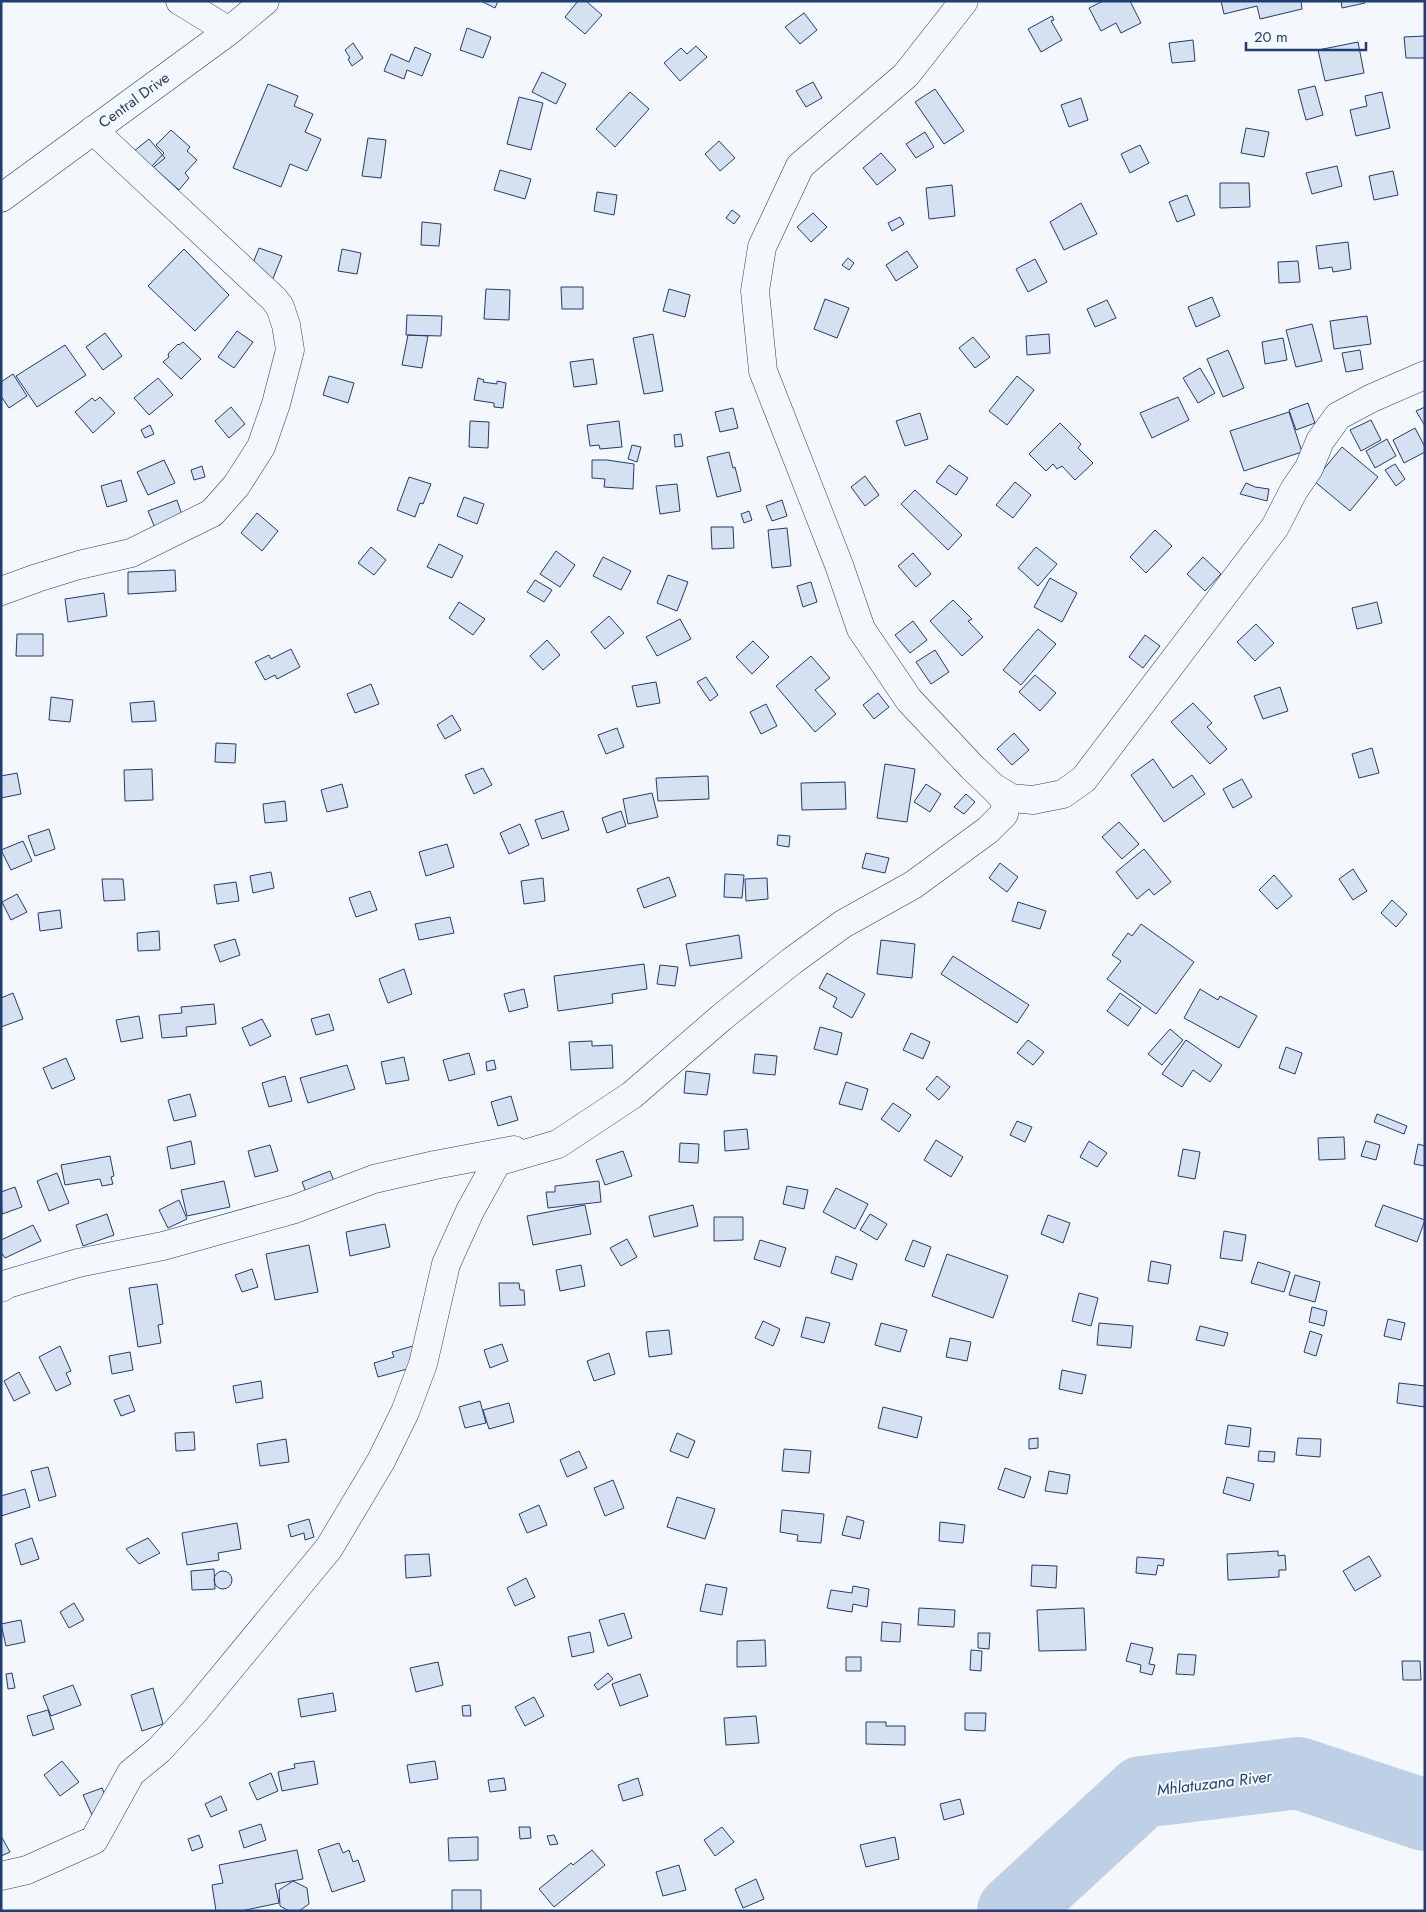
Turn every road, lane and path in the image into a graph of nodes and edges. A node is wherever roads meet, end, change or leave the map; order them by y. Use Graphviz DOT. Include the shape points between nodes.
graph roads {
  1 [pos="180,1"];
  2 [pos="265,1"];
  3 [pos="964,1"];
  4 [pos="228,31"];
  5 [pos="93,130"];
  6 [pos="1,198"];
  7 [pos="1425,375"];
  8 [pos="1,591"];
  9 [pos="993,787"];
  10 [pos="558,1144"];
  11 [pos="1,1288"];
  12 [pos="1,1876"];
  1 -- 4 [label="street"];
  2 -- 4 [label="street, Central Drive"];
  3 -- 9 [label="street" via="906,75 800,166 762,247 755,291 763,371 862,628 910,700"];
  4 -- 5 [label="street, Central Drive"];
  5 -- 6 [label="street, Central Drive"];
  5 -- 8 [label="street" via="274,299 280,306 286,325 290,350 261,447 236,486 212,513 131,553 70,568"];
  7 -- 9 [label="street" via="1338,416 1320,441 1309,468 1274,527 1084,779 1063,794 1033,800 1011,798"];
  9 -- 10 [label="street" via="1006,801 1004,814 988,830 913,885 843,924 722,1016 632,1095"];
  10 -- 11 [label="street" via="374,1179 295,1209 163,1246 78,1263"];
  10 -- 12 [label="street" via="497,1162 446,1264 423,1364 405,1412 382,1461 329,1548 194,1712 159,1750 131,1773 94,1840 27,1870"];
}
